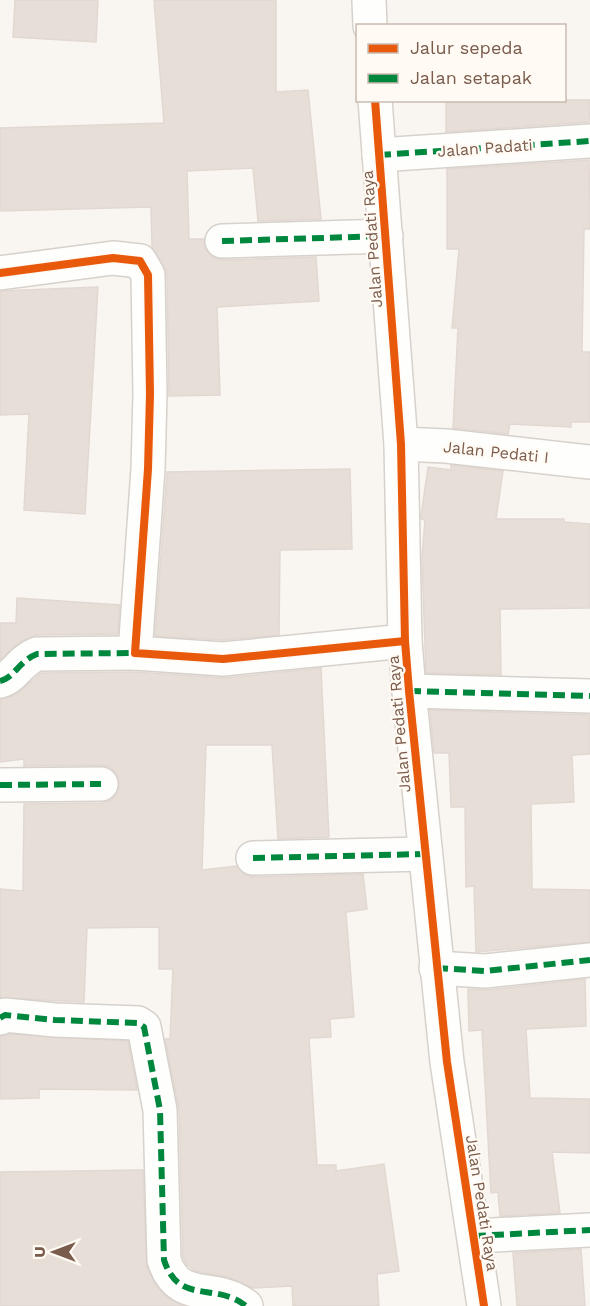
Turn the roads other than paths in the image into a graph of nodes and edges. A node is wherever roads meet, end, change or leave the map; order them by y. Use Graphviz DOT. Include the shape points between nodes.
graph roads {
  1 [pos="369,0"];
  2 [pos="370,24"];
  3 [pos="375,102"];
  4 [pos="590,141"];
  5 [pos="379,155"];
  6 [pos="386,236"];
  7 [pos="222,241"];
  8 [pos="0,273"];
  9 [pos="401,444"];
  10 [pos="590,462"];
  11 [pos="405,641"];
  12 [pos="135,653"];
  13 [pos="0,681"];
  14 [pos="409,691"];
  15 [pos="590,696"];
  16 [pos="101,784"];
  17 [pos="0,785"];
  18 [pos="425,854"];
  19 [pos="253,858"];
  20 [pos="590,960"];
  21 [pos="436,968"];
  22 [pos="0,1018"];
  23 [pos="590,1230"];
  24 [pos="474,1236"];
  25 [pos="246,1306"];
  26 [pos="484,1306"];
  1 -- 2 [label="street"];
  3 -- 5 [label="street, Jalan Pedati Raya"];
  4 -- 5 [label="street, Jalan Padati"];
  5 -- 6 [label="street, Jalan Pedati Raya"];
  6 -- 7 [label="street"];
  6 -- 9 [label="street, Jalan Pedati Raya"];
  8 -- 12 [label="street" via="113,258 140,261 148,275 148,469"];
  9 -- 10 [label="street, Jalan Pedati I"];
  9 -- 11 [label="street, Jalan Pedati Raya"];
  11 -- 12 [label="street" via="223,659"];
  11 -- 14 [label="street, Jalan Pedati Raya"];
  12 -- 13 [label="street" via="37,654 24,658 7,680"];
  14 -- 15 [label="street"];
  14 -- 18 [label="street, Jalan Pedati Raya"];
  16 -- 17 [label="street"];
  18 -- 19 [label="street"];
  18 -- 21 [label="street, Jalan Pedati Raya"];
  20 -- 21 [label="street" via="485,971"];
  21 -- 24 [label="street, Jalan Pedati Raya"];
  22 -- 25 [label="street" via="5,1015 138,1023 144,1027 160,1110 164,1260 168,1274 174,1285 186,1290 226,1297"];
  23 -- 24 [label="street"];
  24 -- 26 [label="street, Jalan Pedati Raya"];
}
